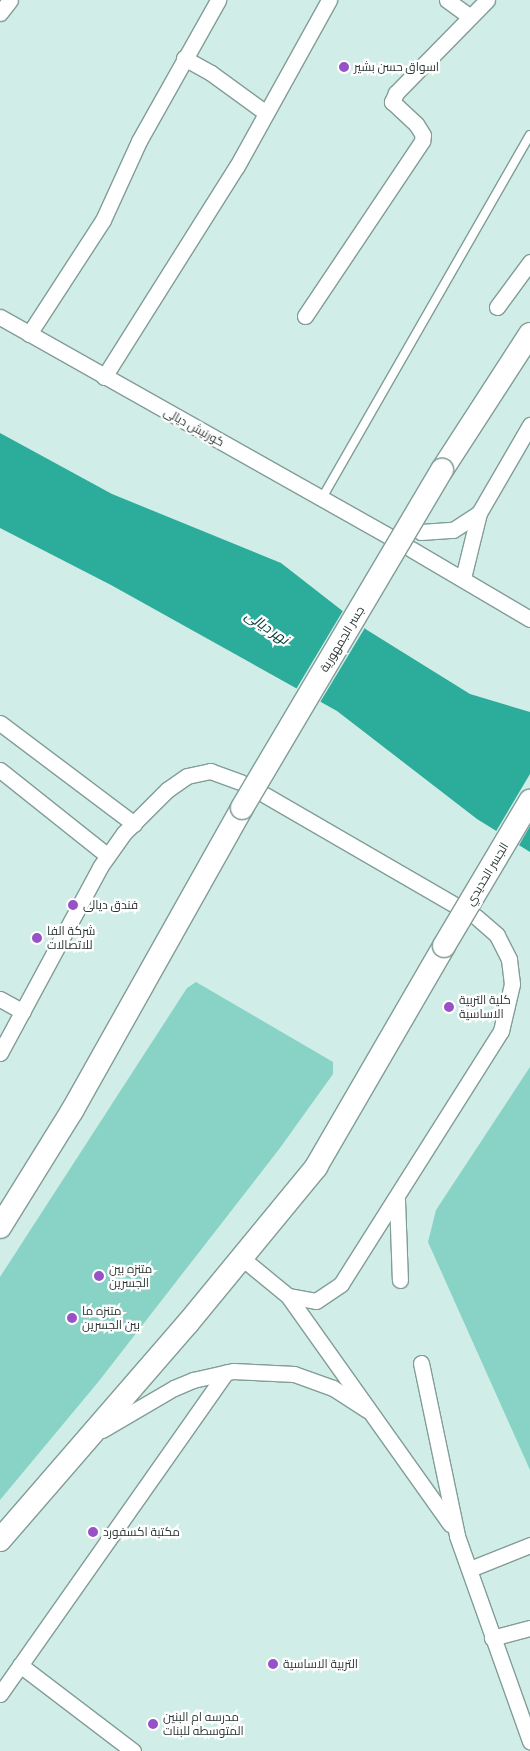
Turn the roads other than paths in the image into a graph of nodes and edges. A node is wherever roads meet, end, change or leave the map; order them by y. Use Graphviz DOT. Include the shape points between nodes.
graph roads {
  1 [pos="10,0"];
  2 [pos="218,0"];
  3 [pos="329,0"];
  4 [pos="447,0"];
  5 [pos="487,0"];
  6 [pos="0,13"];
  7 [pos="469,16"];
  8 [pos="184,58"];
  9 [pos="266,114"];
  10 [pos="530,135"];
  11 [pos="530,262"];
  12 [pos="498,307"];
  13 [pos="305,316"];
  14 [pos="0,317"];
  15 [pos="29,334"];
  16 [pos="530,334"];
  17 [pos="104,377"];
  18 [pos="530,425"];
  19 [pos="322,498"];
  20 [pos="479,513"];
  21 [pos="390,532"];
  22 [pos="422,532"];
  23 [pos="411,549"];
  24 [pos="464,578"];
  25 [pos="530,619"];
  26 [pos="0,723"];
  27 [pos="0,770"];
  28 [pos="242,782"];
  29 [pos="265,795"];
  30 [pos="530,801"];
  31 [pos="134,824"];
  32 [pos="107,855"];
  33 [pos="452,904"];
  34 [pos="476,917"];
  35 [pos="0,999"];
  36 [pos="23,1012"];
  37 [pos="1,1050"];
  38 [pos="397,1200"];
  39 [pos="0,1227"];
  40 [pos="243,1259"];
  41 [pos="400,1280"];
  42 [pos="288,1296"];
  43 [pos="421,1363"];
  44 [pos="226,1372"];
  45 [pos="367,1410"];
  46 [pos="90,1438"];
  47 [pos="457,1536"];
  48 [pos="0,1540"];
  49 [pos="530,1545"];
  50 [pos="470,1569"];
  51 [pos="530,1628"];
  52 [pos="492,1638"];
  53 [pos="20,1665"];
  54 [pos="0,1694"];
  55 [pos="524,1709"];
  56 [pos="530,1741"];
  57 [pos="133,1751"];
  1 -- 6 [label="street"];
  2 -- 8 [label="street"];
  3 -- 9 [label="street"];
  4 -- 7 [label="street"];
  5 -- 7 [label="street"];
  7 -- 13 [label="street" via="396,92 392,102 416,124 423,135 422,141"];
  8 -- 9 [label="street" via="211,73"];
  8 -- 15 [label="street" via="139,142 103,220"];
  9 -- 17 [label="street" via="232,175"];
  10 -- 19 [label="lane"];
  11 -- 12 [label="street"];
  14 -- 15 [label="street, كورنيش ديالى"];
  15 -- 17 [label="street, كورنيش ديالى"];
  16 -- 39 [label="main road, جسر الجمهورية, bridge" via="442,470 242,808 72,1111"];
  17 -- 19 [label="street, كورنيش ديالى"];
  18 -- 20 [label="street"];
  19 -- 21 [label="street, كورنيش ديالى" via="370,526"];
  20 -- 22 [label="street" via="453,530"];
  20 -- 24 [label="street"];
  23 -- 24 [label="street"];
  24 -- 25 [label="street"];
  26 -- 31 [label="street"];
  27 -- 32 [label="street"];
  28 -- 31 [label="street" via="210,771 187,776 172,786"];
  29 -- 33 [label="street"];
  30 -- 40 [label="main road, الجسر الحديدي, bridge" via="316,1167"];
  31 -- 32 [label="street"];
  32 -- 36 [label="street"];
  34 -- 38 [label="street" via="497,935 509,959 512,984 509,1008 501,1031"];
  35 -- 36 [label="street"];
  36 -- 37 [label="street"];
  38 -- 41 [label="street"];
  38 -- 42 [label="street" via="341,1284 316,1301"];
  40 -- 42 [label="street"];
  40 -- 46 [label="main road, الجسر الحديدي"];
  42 -- 45 [label="street"];
  43 -- 47 [label="street"];
  44 -- 45 [label="street" via="253,1370 294,1374 333,1388"];
  44 -- 46 [label="street" via="174,1388"];
  44 -- 53 [label="street"];
  45 -- 47 [label="street" via="435,1499"];
  46 -- 48 [label="main road, الجسر الحديدي"];
  47 -- 50 [label="street"];
  49 -- 50 [label="street"];
  50 -- 52 [label="street"];
  51 -- 52 [label="street"];
  52 -- 55 [label="street"];
  53 -- 54 [label="street"];
  53 -- 57 [label="street"];
  55 -- 56 [label="street"];
}
